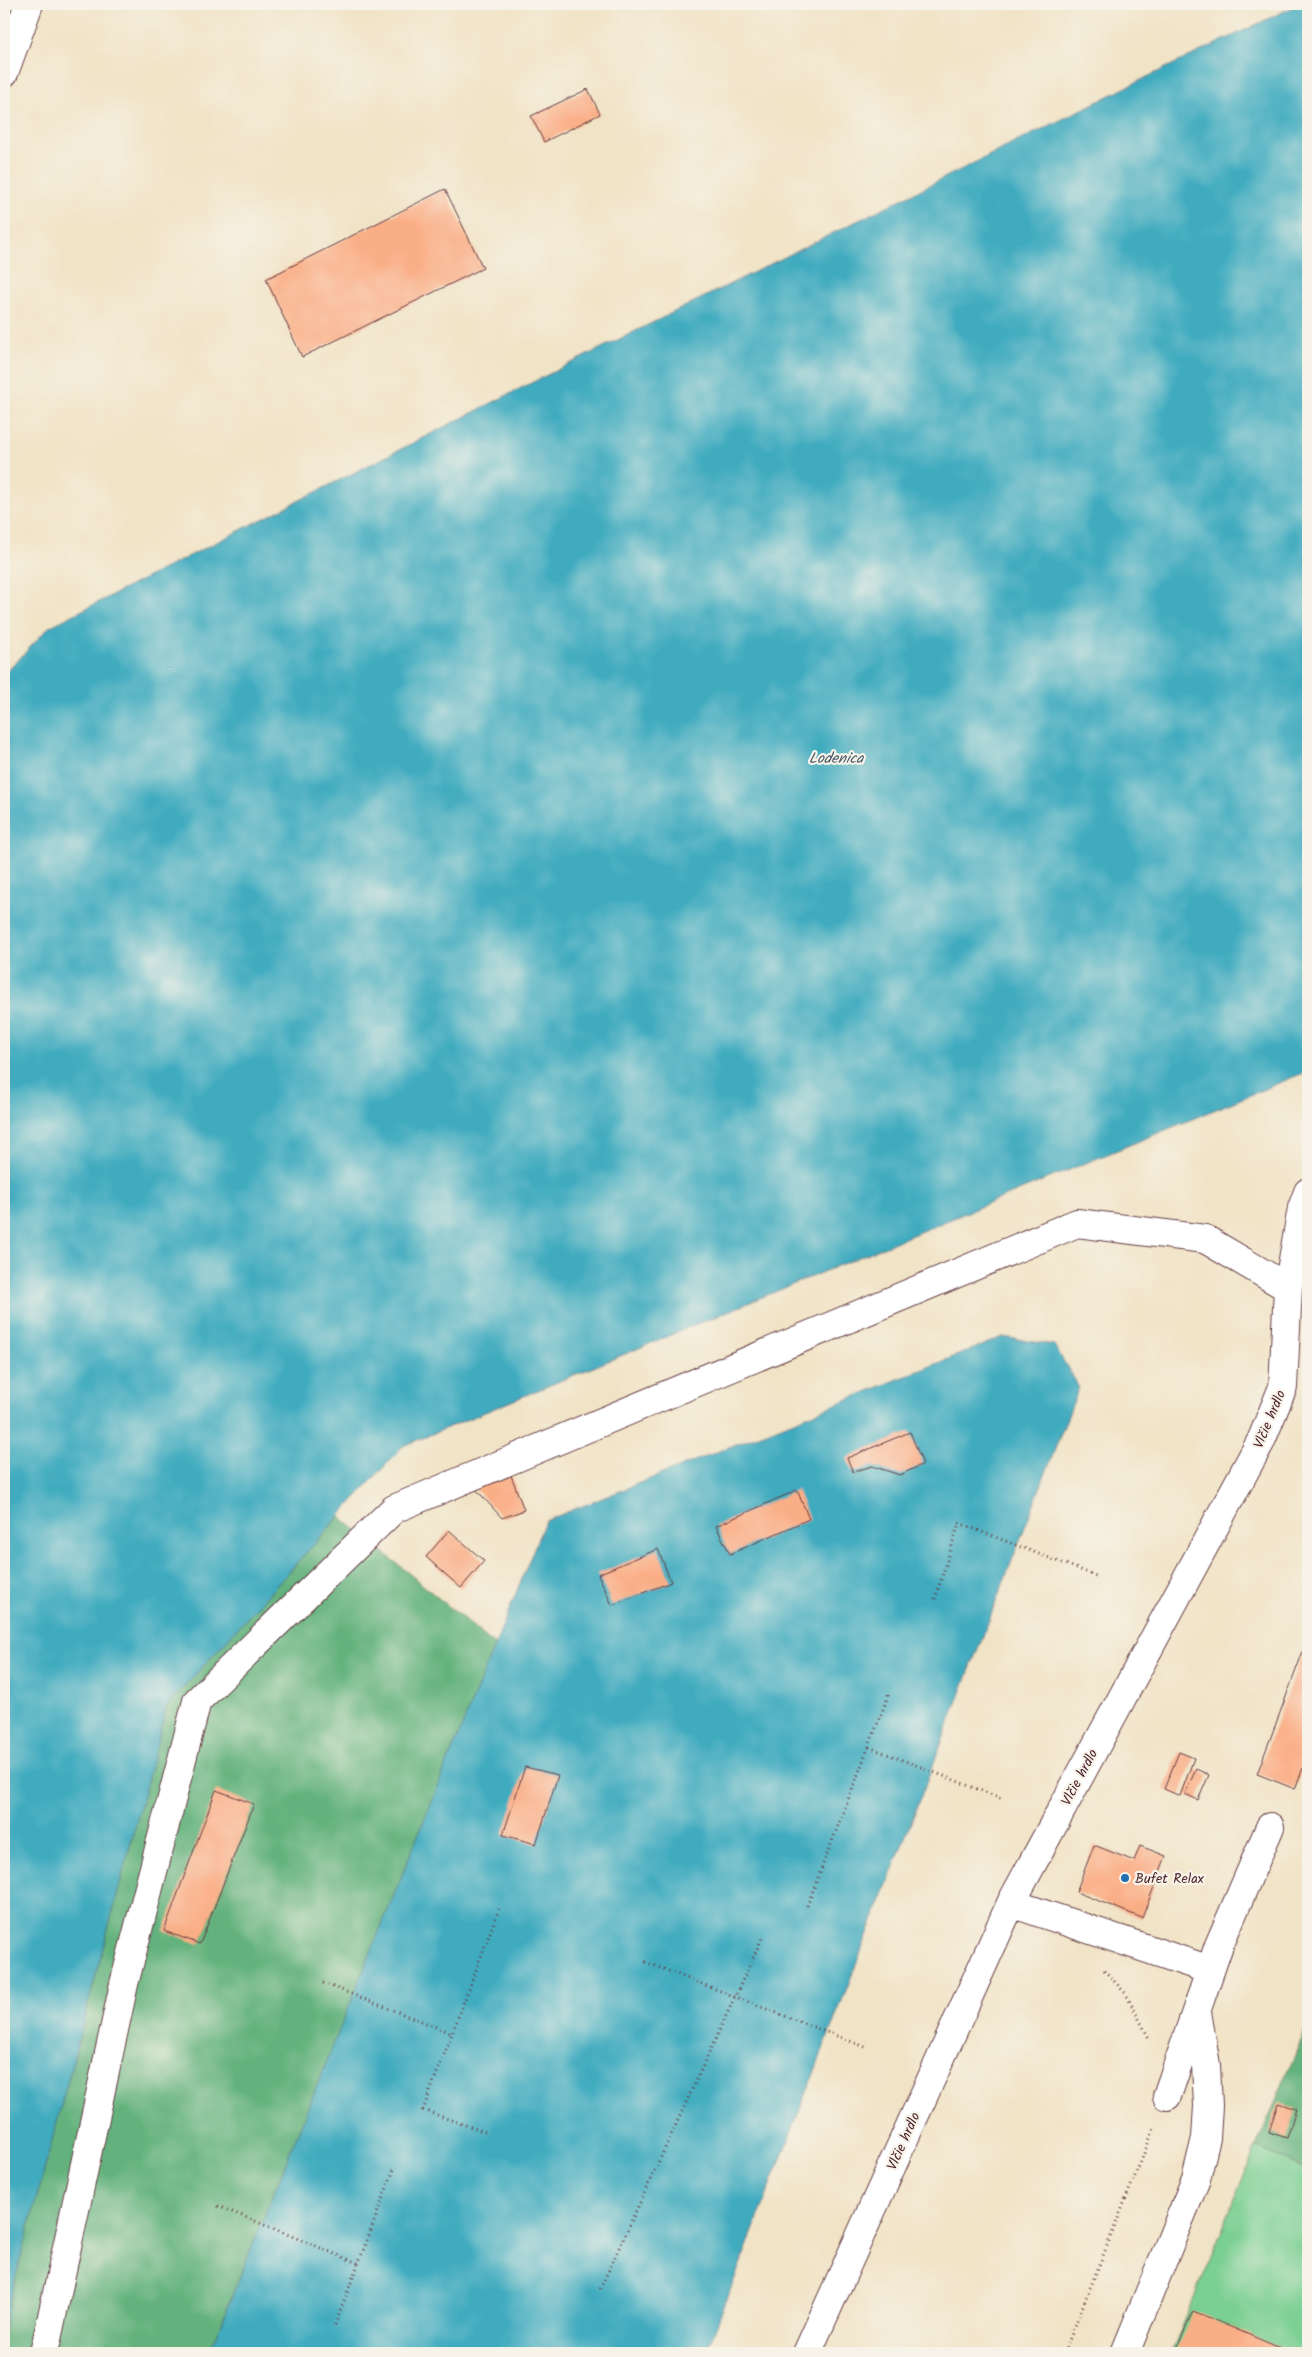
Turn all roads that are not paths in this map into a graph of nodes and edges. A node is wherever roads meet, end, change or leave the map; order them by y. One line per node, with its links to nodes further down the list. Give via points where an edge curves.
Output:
1 (29, 4): 2 (lane)
2 (4, 73)
3 (1308, 1192): 4 (lane, Vlčie hrdlo, via 1302,1208)
4 (1288, 1288): 6 (lane, Vlčie hrdlo, via 1283,1386 1261,1441); 10 (lane, via 1205,1239 1077,1223 394,1509 197,1701 124,1984)
5 (1270, 1827): 7 (lane)
6 (1011, 1903): 7 (lane); 11 (lane, Vlčie hrdlo)
7 (1210, 1970): 8 (lane)
8 (1197, 2012): 9 (lane); 12 (lane, via 1206,2065 1206,2138 1196,2179)
9 (1167, 2096)
10 (44, 2353)
11 (808, 2353)
12 (1125, 2353)

